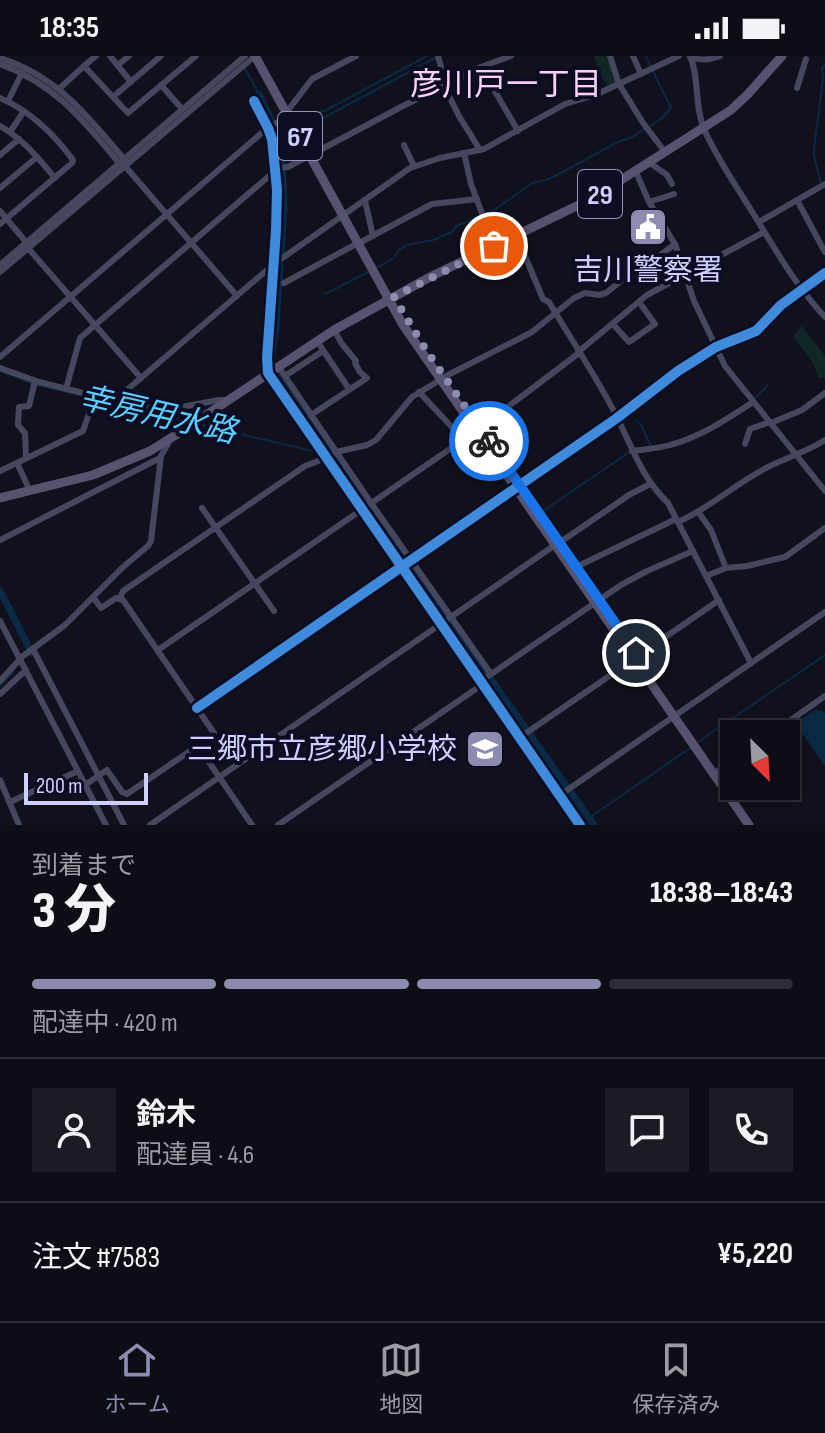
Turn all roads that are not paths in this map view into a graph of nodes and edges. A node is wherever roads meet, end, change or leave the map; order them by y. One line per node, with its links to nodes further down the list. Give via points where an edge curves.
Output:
1 (96, 56): 22 (street)
2 (110, 56): 21 (street)
3 (129, 56): 21 (street)
4 (161, 56): 26 (street)
5 (196, 56): 28 (street)
6 (245, 56): 36 (street)
7 (255, 56): 37 (main road, 67); 52 (street)
8 (262, 56): 37 (main road, 67)
9 (356, 56): 37 (street, via 312,79)
10 (438, 56): 29 (street)
11 (511, 56): 23 (street)
12 (610, 56): 27 (street)
13 (633, 56): 25 (street)
14 (679, 56): 25 (street)
15 (690, 56): 16 (street); 41 (street)
16 (720, 56)
17 (782, 56): 41 (main road, 29, via 740,102)
18 (0, 58): 31 (street)
19 (806, 59): 30 (street)
20 (0, 64): 24 (street)
21 (118, 65): 26 (street)
22 (84, 66): 31 (street); 32 (street)
23 (481, 67): 29 (street); 42 (street)
24 (22, 73): 34 (street); 52 (street, via 73,109)
25 (641, 74): 27 (street)
26 (131, 82): 32 (street)
27 (619, 84): 42 (street, via 565,104); 47 (street)
28 (161, 85): 32 (street, via 128,113); 36 (street)
29 (445, 86): 46 (street); 49 (street)
30 (797, 88)
31 (59, 89): 52 (street)
32 (114, 96)
33 (0, 98): 34 (street)
34 (8, 101): 38 (street)
35 (254, 101): 40 (street)
36 (182, 109): 52 (street)
37 (289, 110): 40 (street); 49 (main road, 67)
38 (24, 111): 43 (street); 57 (street, via 73,160)
39 (0, 126): 43 (street)
40 (270, 127): 55 (street); 67 (street)
41 (703, 128): 47 (main road, 29); 70 (street)
42 (518, 131): 46 (street)
43 (10, 132): 44 (street)
44 (19, 139): 50 (street); 51 (street)
45 (404, 145): 54 (street)
46 (480, 150): 48 (street)
47 (665, 152): 53 (main road, 29)
48 (464, 153): 54 (street); 62 (street)
49 (313, 154): 55 (street); 68 (main road, 67)
50 (0, 155)
51 (37, 157): 57 (street); 60 (street)
52 (123, 162): 67 (street); 77 (street)
53 (650, 163): 56 (main road, 29); 58 (street)
54 (414, 166): 64 (street)
55 (280, 169): 75 (street); 80 (street)
56 (636, 172): 65 (street); 73 (main road, 29)
57 (55, 178): 69 (street)
58 (672, 184)
59 (825, 184): 63 (street)
60 (0, 188)
61 (674, 194): 65 (street)
62 (477, 199): 72 (street, via 432,204); 78 (street)
63 (797, 200): 70 (street); 79 (street)
64 (365, 201): 68 (street); 72 (street)
65 (649, 202): 76 (street)
66 (0, 211): 69 (street)
67 (167, 214): 75 (street); 88 (street)
68 (346, 214): 74 (main road, 67); 80 (street)
69 (3, 222): 77 (street)
70 (759, 222): 71 (street)
71 (764, 232): 84 (street); 86 (street)
72 (373, 236): 74 (street)
73 (514, 237): 78 (main road, 29); 91 (street)
74 (361, 242): 85 (street); 89 (main road, 67)
75 (191, 243): 87 (street); 94 (street)
76 (675, 244): 84 (street); 91 (street, via 606,293 585,293)
77 (27, 245): 81 (street); 82 (street); 88 (street)
78 (494, 246): 89 (main road, 29)
79 (825, 252)
80 (274, 264): 87 (street); 106 (street)
81 (0, 265)
82 (0, 272)
83 (825, 273): 86 (street)
84 (686, 274): 90 (street); 98 (street)
85 (284, 283)
86 (802, 290): 92 (street); 98 (street, via 755,333)
87 (237, 296): 109 (street)
88 (70, 297): 94 (street); 101 (street)
89 (391, 299): 95 (main road, 29); 110 (main road, 67)
90 (639, 302): 93 (street); 93 (street, via 655,324 629,342)
91 (555, 313): 100 (street); 110 (street, via 532,332)
92 (825, 317)
93 (613, 324): 100 (street)
94 (94, 326): 109 (street); 112 (street, via 80,338)
95 (334, 330): 96 (main road, 29); 97 (street)
96 (317, 341): 99 (street); 104 (main road, 29)
97 (345, 347): 102 (street); 103 (street)
98 (716, 347): 119 (street); 121 (street)
99 (323, 351): 102 (street); 108 (street)
100 (578, 352): 121 (street); 123 (street)
101 (0, 357)
102 (328, 358): 107 (street)
103 (355, 363): 107 (street); 113 (street, via 367,378)
104 (278, 366): 106 (main road, 29); 108 (street)
105 (0, 368): 111 (street)
106 (268, 373): 117 (main road, 29); 129 (street)
107 (338, 374): 113 (street)
108 (285, 376): 120 (street)
109 (141, 378): 118 (street)
110 (442, 378): 114 (street); 123 (main road, 67)
111 (35, 383): 112 (street); 132 (street, via 29,406 19,407)
112 (66, 389): 116 (street)
113 (349, 389): 120 (street)
114 (419, 392): 125 (street); 129 (street, via 376,440)
115 (825, 393): 122 (street)
116 (94, 399): 118 (street); 132 (street, via 83,431)
117 (228, 400): 118 (street, via 176,408); 124 (main road, 29)
118 (114, 401)
119 (753, 402): 122 (street); 128 (street, via 681,441)
120 (311, 415): 129 (street)
121 (617, 418): 128 (street); 136 (street)
122 (770, 423): 127 (street, via 750,429); 130 (street)
123 (478, 430): 125 (street); 136 (main road, 67)
124 (171, 438): 131 (street); 137 (main road, 29, via 93,475)
125 (463, 439): 140 (street)
126 (825, 440): 130 (street)
127 (745, 444)
128 (632, 451): 135 (street)
129 (331, 455): 140 (street); 140 (street); 144 (street, via 305,466)
130 (797, 455): 138 (street); 142 (street, via 768,467)
131 (161, 456): 146 (street); 154 (street, via 151,541)
132 (26, 458): 133 (street)
133 (17, 463): 134 (street); 137 (street)
134 (0, 471)
135 (650, 484): 143 (street); 147 (street)
136 (518, 487): 147 (main road, 67); 149 (street)
137 (30, 491): 139 (main road, 29)
138 (825, 491)
139 (0, 498)
140 (367, 506): 149 (street); 149 (street); 153 (street)
141 (202, 508): 144 (street)
142 (699, 513): 143 (street); 151 (street)
143 (677, 521): 148 (street); 150 (street)
144 (216, 527): 153 (street); 155 (street)
145 (825, 528): 151 (street, via 785,557)
146 (0, 540)
147 (557, 544): 150 (main road, 67); 157 (main road, 67); 160 (street)
148 (693, 551): 152 (street); 157 (street)
149 (408, 563): 160 (street); 160 (street); 172 (street)
150 (576, 567): 157 (main road, 67)
151 (726, 568): 152 (street)
152 (706, 576): 156 (street)
153 (255, 584): 158 (street); 163 (street)
154 (93, 597): 155 (street, via 101,608); 162 (street)
155 (120, 598): 163 (street)
156 (719, 600): 165 (street); 166 (street)
157 (597, 601): 165 (main road, 67); 168 (street)
158 (274, 611)
159 (825, 612): 166 (street)
160 (447, 620): 168 (street); 168 (street); 182 (street)
161 (0, 621): 164 (street)
162 (33, 649): 164 (street); 173 (street)
163 (158, 650): 172 (street)
164 (22, 657): 167 (street); 169 (street)
165 (636, 658): 174 (main road, 67); 177 (street)
166 (751, 663): 174 (street)
167 (26, 670): 170 (street); 175 (street)
168 (486, 678): 177 (street); 192 (street)
169 (0, 681)
170 (0, 694)
171 (825, 696): 176 (street)
172 (197, 708): 178 (street, via 214,733)
173 (66, 713): 175 (street); 181 (street)
174 (676, 715): 180 (main road, 67); 185 (street); 194 (main road, 67)
175 (55, 720): 179 (street)
176 (791, 720)
177 (525, 734): 185 (street)
178 (198, 746): 181 (street, via 127,794 107,770); 182 (street)
179 (78, 771): 184 (street); 186 (street)
180 (718, 771): 195 (main road, 67)
181 (98, 776): 184 (street); 189 (street)
182 (219, 778): 190 (street); 191 (street)
183 (0, 780): 186 (street)
184 (88, 784): 188 (street)
185 (565, 792): 193 (street)
186 (10, 802): 187 (street)
187 (19, 825)
188 (106, 825)
189 (124, 825)
190 (150, 825)
191 (252, 825)
192 (278, 825)
193 (580, 825)
194 (749, 825)
195 (756, 825)

